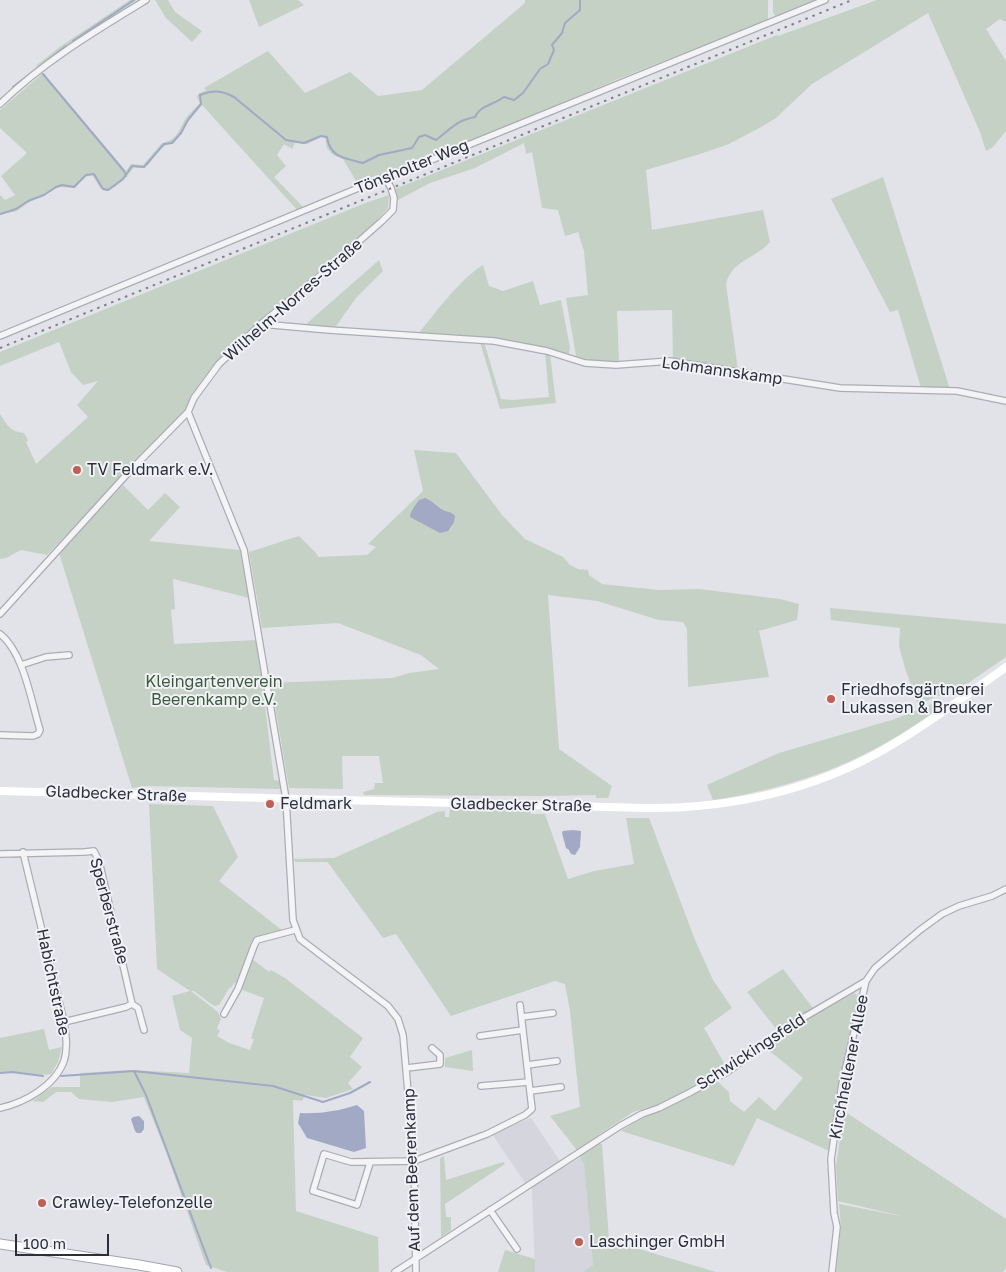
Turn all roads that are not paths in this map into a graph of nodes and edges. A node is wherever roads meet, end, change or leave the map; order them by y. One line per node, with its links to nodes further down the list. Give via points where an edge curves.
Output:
1 (146, 0): 3 (street, via 53,60)
2 (824, 0): 4 (street, Tönsholter Weg)
3 (0, 104)
4 (385, 177): 5 (street, Wilhelm-Norres-Straße, via 394,198 393,210); 6 (street, Tönsholter Weg)
5 (261, 324): 7 (street, Lohmannskamp, via 494,341 547,351 585,363 616,365 670,361 840,388 957,392); 8 (street, Wilhelm-Norres-Straße, via 219,364 194,398)
6 (0, 336)
7 (1006, 401)
8 (188, 412): 9 (street, Wilhelm-Norres-Straße); 16 (street, via 244,550)
9 (0, 614)
10 (0, 634): 12 (street, via 14,649)
11 (69, 655): 12 (street)
12 (21, 664): 14 (street, via 40,730 33,736)
13 (1006, 667): 16 (main road, Gladbecker Straße, via 888,748 845,769 762,797 712,806 669,808)
14 (0, 735)
15 (0, 791): 16 (main road, Gladbecker Straße)
16 (286, 799): 20 (street)
17 (23, 852): 18 (street, Sperberstraße); 22 (street, Sperberstraße, via 94,851); 27 (street, Habichtstraße)
18 (0, 854)
19 (1006, 889): 21 (street, Schwickingsfeld, via 942,914 875,968)
20 (295, 930): 25 (street, via 258,940); 34 (street, Auf dem Beerenkamp, via 300,939 388,1006 398,1019 403,1035)
21 (866, 981): 42 (street, Schwickingsfeld, via 791,1025 727,1072 690,1093 629,1120); 49 (street, Kirchhellener Allee, via 842,1084 831,1159 837,1228)
22 (132, 1004): 27 (street); 28 (street, Sperberstraße, via 138,1008)
23 (520, 1005): 26 (street)
24 (553, 1013): 26 (street)
25 (224, 1014)
26 (522, 1017): 29 (street)
27 (64, 1022): 39 (street, Habichtstraße, via 67,1040 64,1062 50,1082 27,1099)
28 (144, 1030)
29 (523, 1030): 30 (street); 33 (street)
30 (480, 1036)
31 (432, 1048): 34 (street, Auf dem Beerenkamp, via 440,1055 440,1064)
32 (557, 1061): 33 (street)
33 (527, 1065): 35 (street)
34 (407, 1068): 40 (street, Auf dem Beerenkamp)
35 (529, 1082): 36 (street); 38 (street)
36 (482, 1086)
37 (560, 1087): 38 (street)
38 (530, 1091): 40 (street, via 532,1109 525,1115 471,1141)
39 (0, 1108)
40 (414, 1160): 41 (street); 45 (street, Auf dem Beerenkamp)
41 (370, 1163): 41 (street, via 351,1162 324,1154 313,1191 357,1205)
42 (490, 1210): 44 (street); 45 (street, Schwickingsfeld)
43 (0, 1244): 46 (main road)
44 (517, 1249)
45 (415, 1259): 47 (street, Schwickingsfeld); 48 (street, Auf dem Beerenkamp)
46 (177, 1272)
47 (395, 1272)
48 (416, 1272)
49 (832, 1272)

